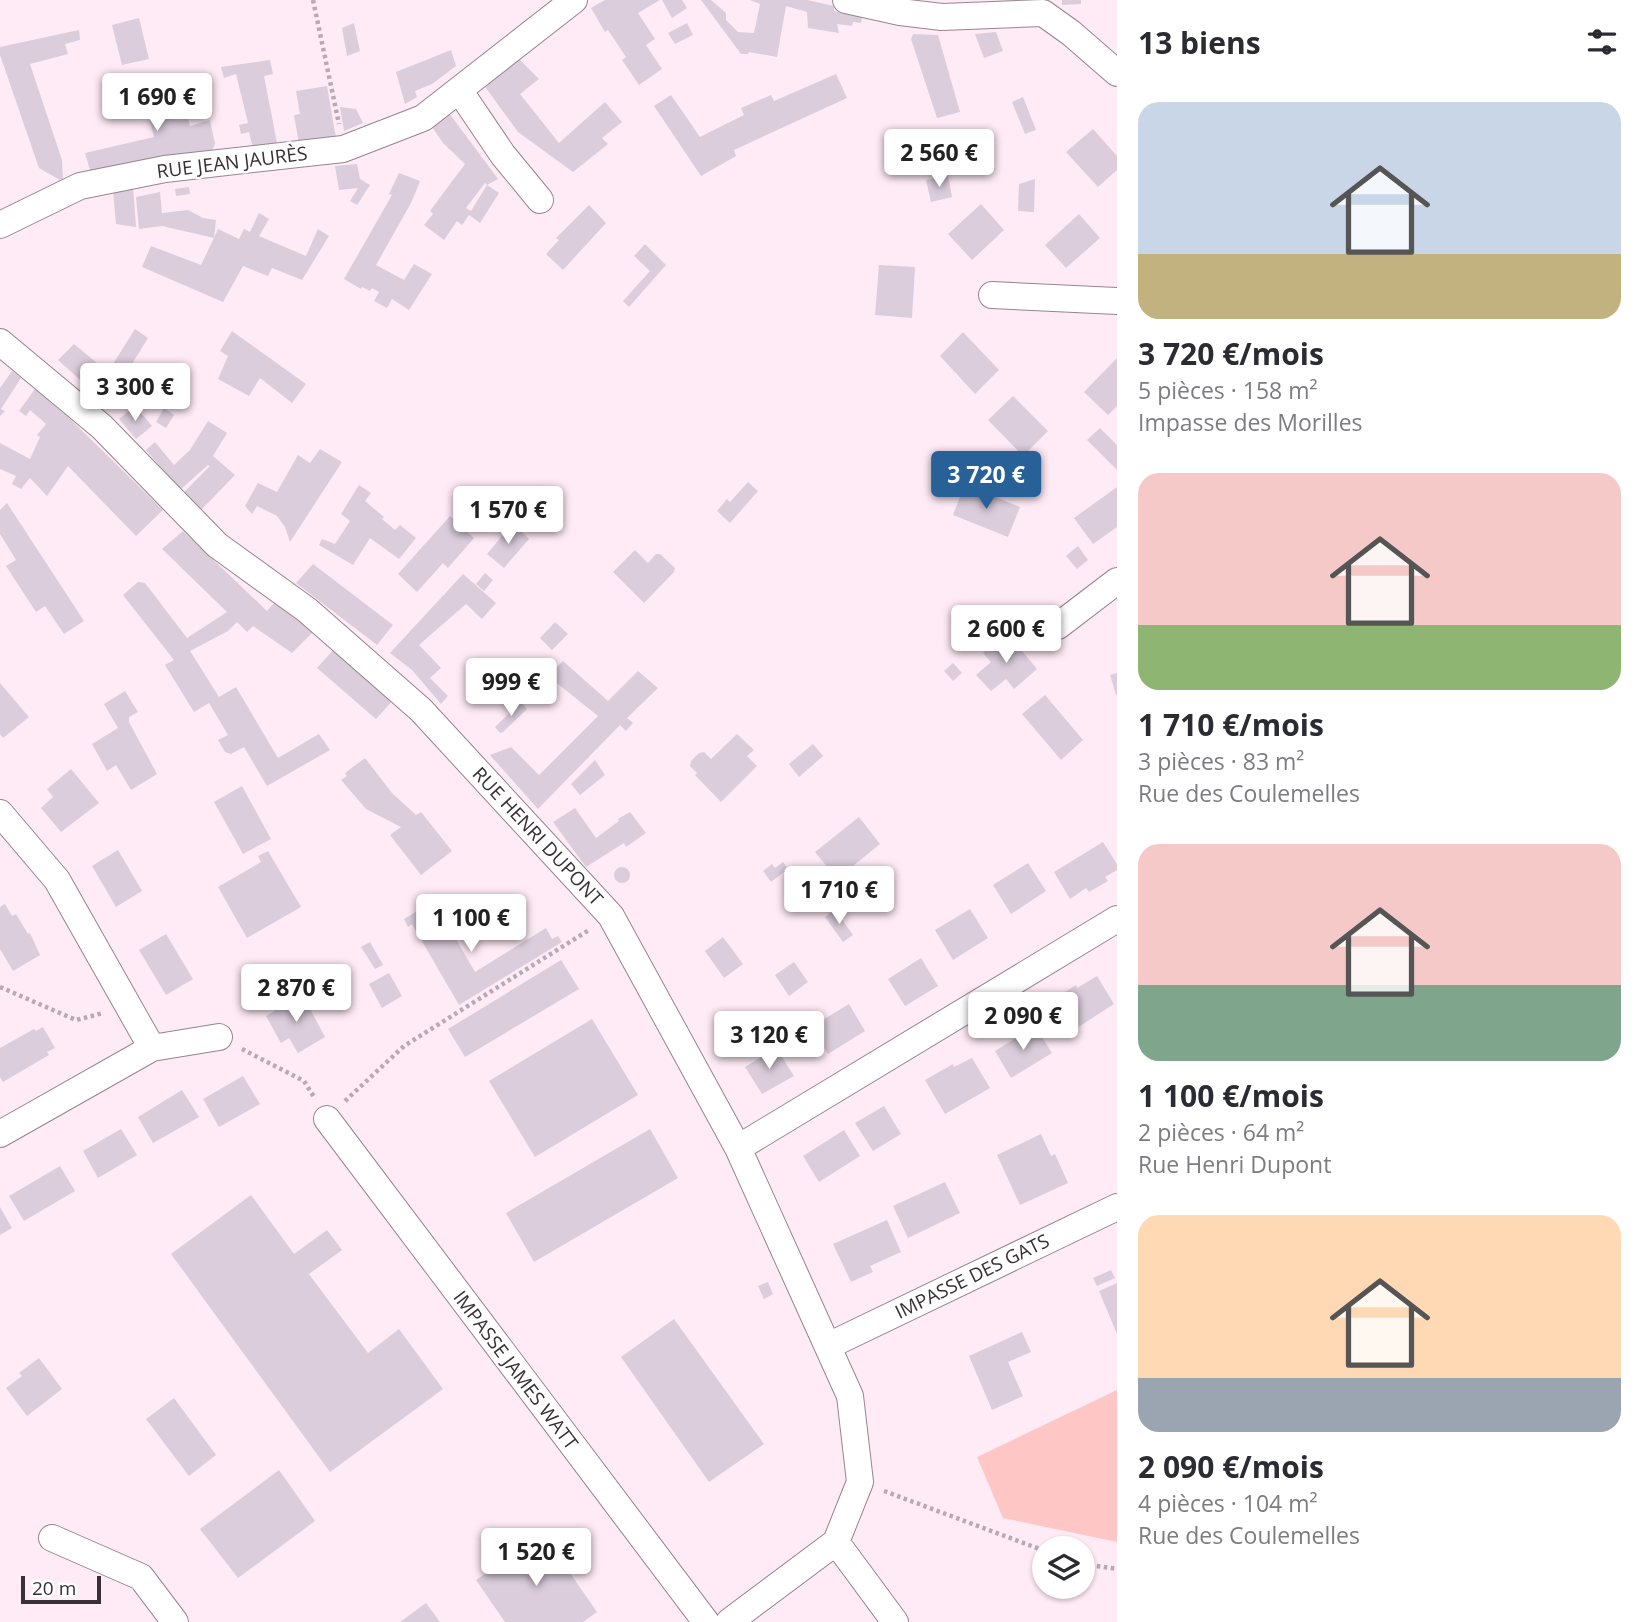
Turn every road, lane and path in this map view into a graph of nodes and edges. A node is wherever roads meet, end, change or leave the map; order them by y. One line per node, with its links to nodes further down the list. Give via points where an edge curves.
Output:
1 (313, 0): 6 (path)
2 (574, 0): 5 (street, RUE JEAN JAURÈS)
3 (846, 0): 4 (street, via 942,17 1043,13)
4 (1117, 73)
5 (459, 90): 6 (street, RUE JEAN JAURÈS, via 423,118); 7 (street)
6 (344, 149): 8 (street, RUE JEAN JAURÈS, via 165,170 80,186)
7 (540, 200)
8 (0, 225)
9 (992, 295): 10 (street)
10 (1117, 301)
11 (0, 342): 15 (street, RUE HENRI DUPONT, via 102,427 217,545 307,610 421,710)
12 (1117, 580): 13 (street)
13 (1058, 626)
14 (0, 813): 18 (street, via 57,880)
15 (611, 916): 21 (path, via 404,1046); 23 (street, RUE HENRI DUPONT)
16 (1117, 919): 23 (street)
17 (0, 987): 18 (path, via 76,1020)
18 (128, 1006): 20 (street)
19 (219, 1037): 20 (street); 21 (path, via 303,1080)
20 (152, 1048): 22 (street)
21 (327, 1119): 33 (street, IMPASSE JAMES WATT)
22 (0, 1134)
23 (738, 1148): 25 (street, RUE HENRI DUPONT)
24 (1117, 1207): 25 (street, IMPASSE DES GATS)
25 (828, 1346): 26 (street, RUE HENRI DUPONT, via 850,1396)
26 (860, 1482): 28 (street); 29 (path)
27 (52, 1538): 32 (street, via 141,1577)
28 (836, 1542): 34 (street); 35 (street)
29 (1032, 1546)
30 (1095, 1566): 31 (path)
31 (1117, 1569)
32 (175, 1622)
33 (706, 1622)
34 (729, 1622)
35 (895, 1622)

